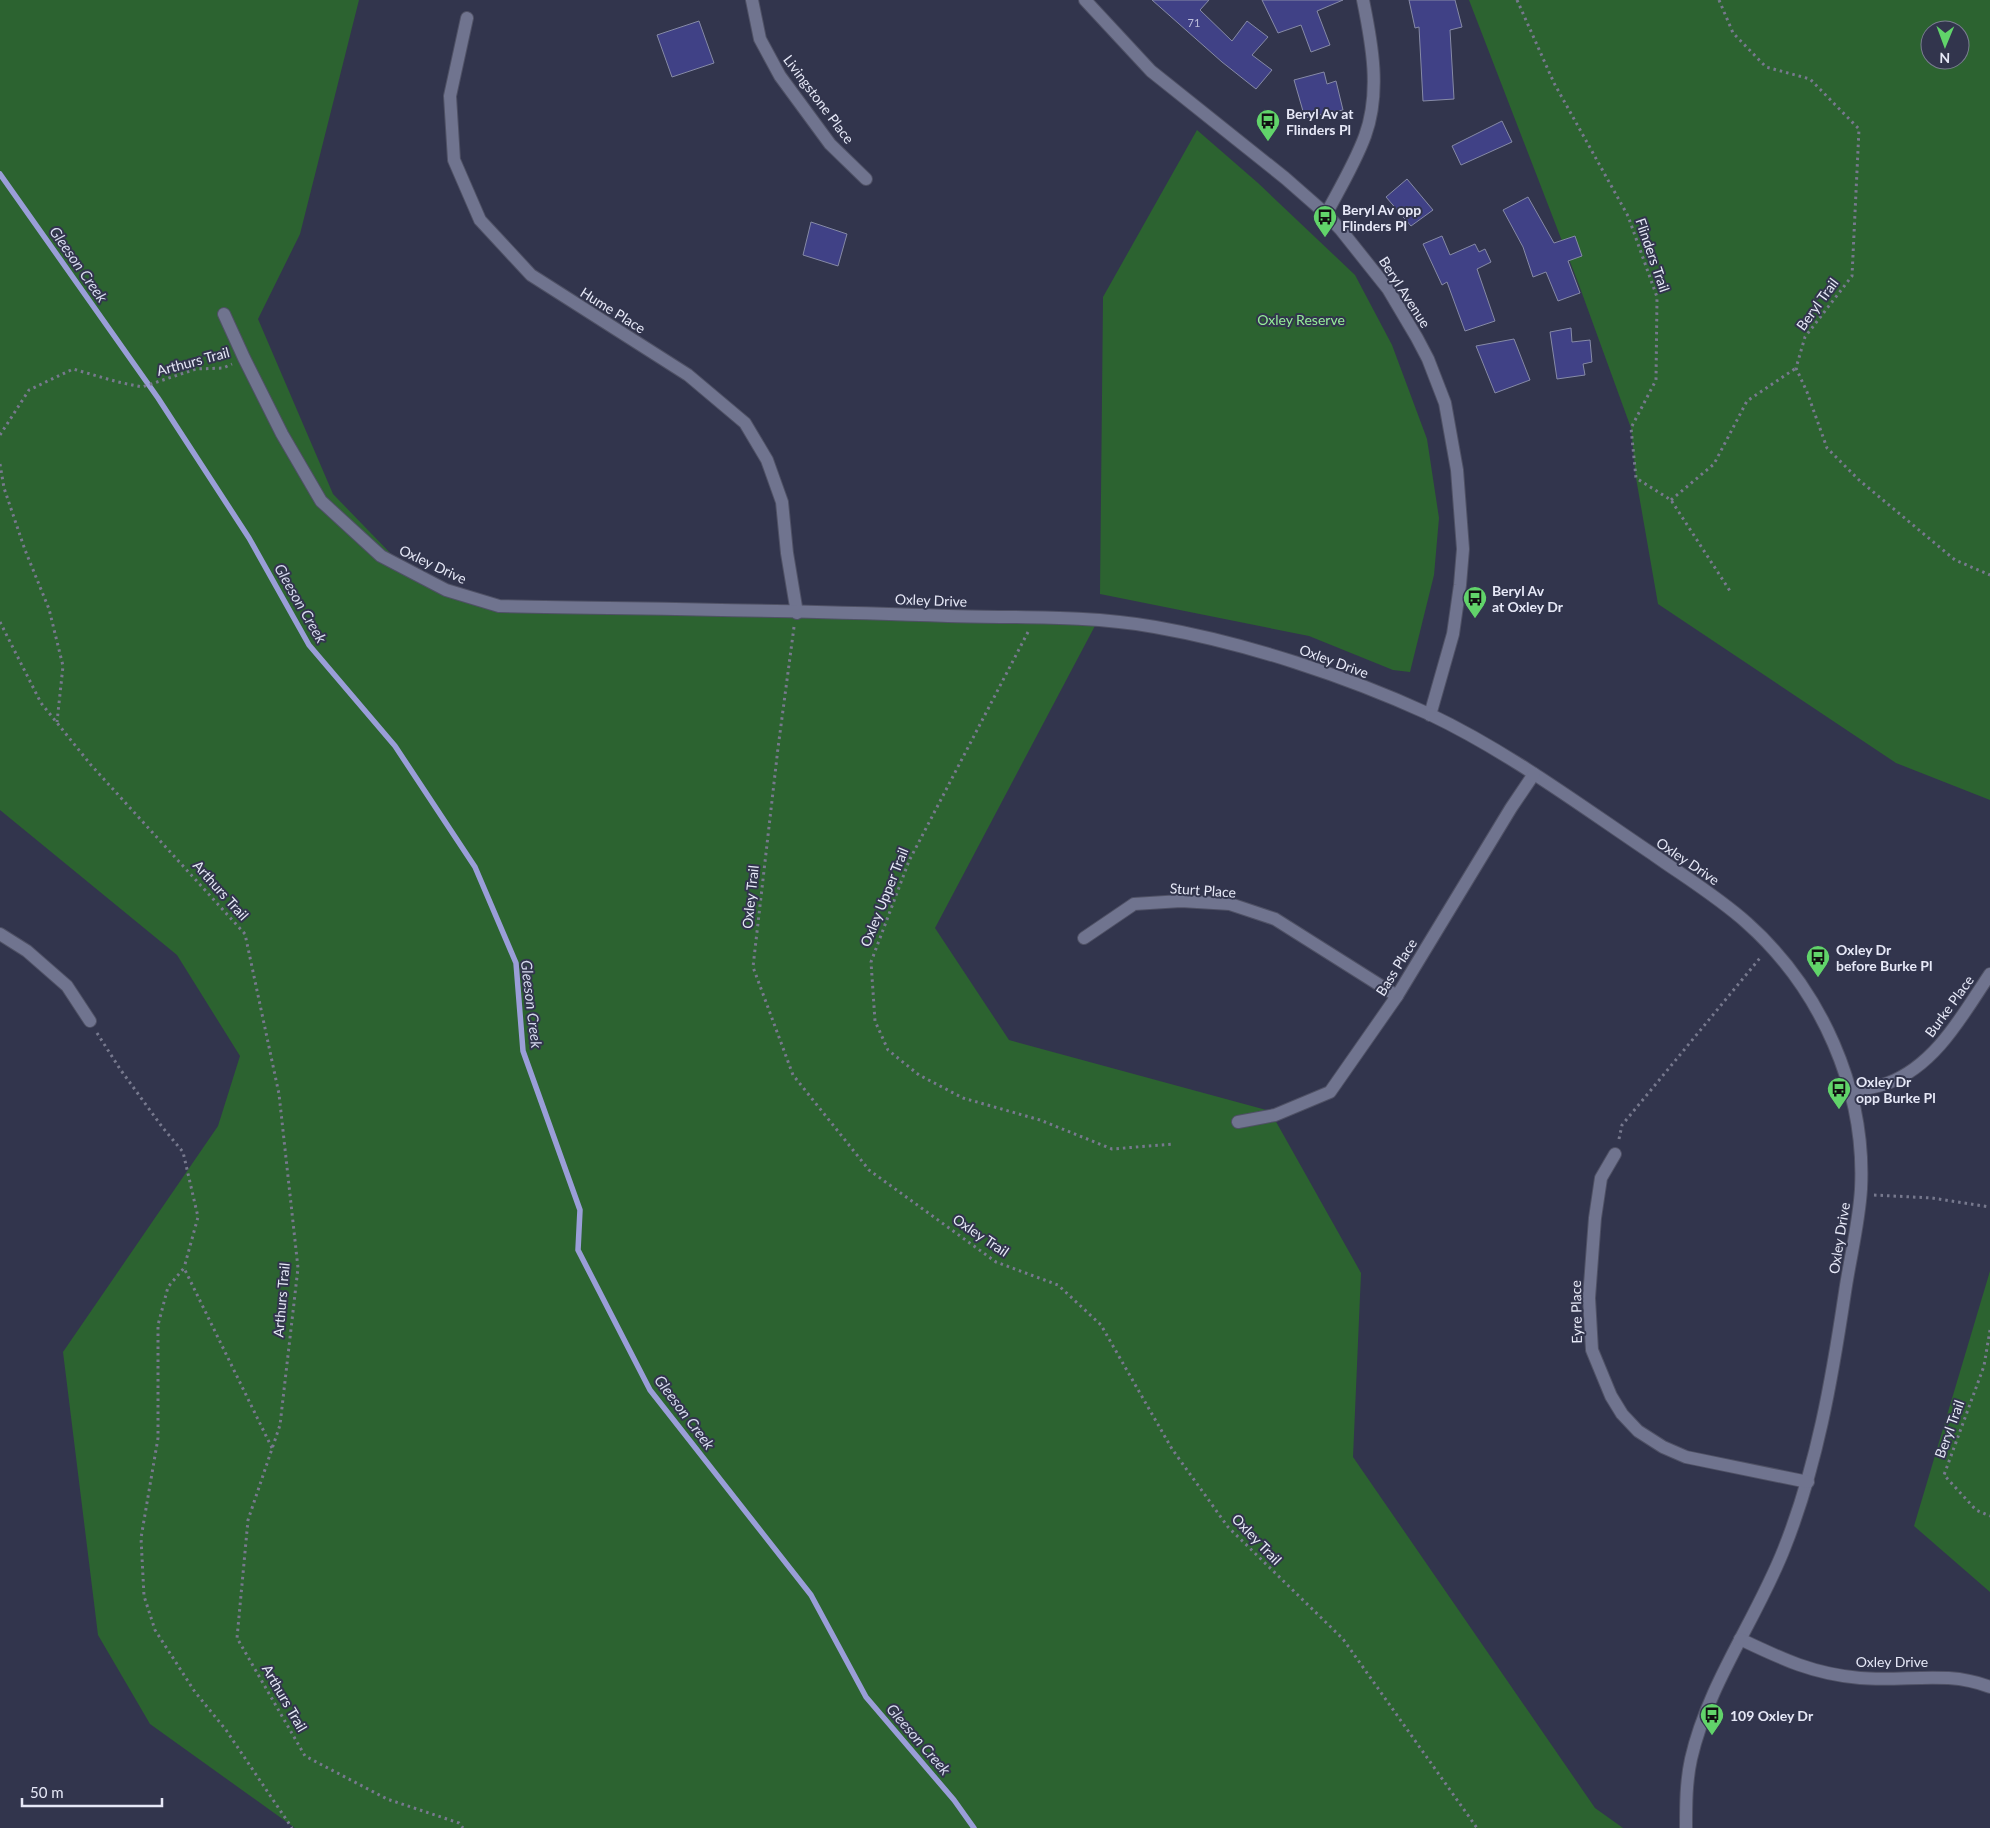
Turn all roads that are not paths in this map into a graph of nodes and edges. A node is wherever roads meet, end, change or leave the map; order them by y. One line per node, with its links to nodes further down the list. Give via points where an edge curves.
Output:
1 (752, 0): 5 (street, Livingstone Place, via 760,39 780,76 830,144)
2 (1085, 0): 6 (street, Beryl Avenue, via 1151,71)
3 (1363, 0): 6 (street, via 1375,80 1372,105 1366,134 1354,164)
4 (467, 18): 8 (street, Hume Place, via 450,96 454,160 480,220 531,275 688,375 745,423 767,460 782,502)
5 (866, 179)
6 (1326, 214): 9 (street, Beryl Avenue, via 1392,295 1418,338 1445,403 1457,470 1462,549 1454,626)
7 (224, 314): 8 (street, Oxley Drive, via 282,434 321,501 381,556 446,590 499,606)
8 (796, 613): 9 (street, Oxley Drive, via 1086,620 1150,626 1292,661)
9 (1430, 715): 10 (street, Oxley Drive)
10 (1534, 774): 14 (street, Bass Place); 16 (street, Oxley Drive, via 1716,898 1770,946 1814,1003 1844,1067)
11 (0, 934): 15 (street, via 27,951 67,986)
12 (1084, 938): 14 (street, Sturt Place, via 1134,904 1181,901 1230,904 1275,919)
13 (1990, 974): 16 (street, Burke Place, via 1950,1033 1924,1060 1888,1083)
14 (1397, 996): 17 (street, Bass Place, via 1330,1092 1275,1115)
15 (90, 1021)
16 (1851, 1092): 19 (street, Oxley Drive, via 1860,1140 1861,1194 1837,1346)
17 (1238, 1122)
18 (1615, 1154): 19 (street, Eyre Place, via 1601,1178 1589,1298 1592,1350 1611,1396 1638,1431 1663,1447 1686,1457)
19 (1808, 1482): 20 (street, Oxley Drive, via 1781,1558)
20 (1740, 1639): 21 (street, Oxley Drive, via 1811,1670 1861,1678 1944,1676); 22 (street, Oxley Drive, via 1698,1735 1690,1766)
21 (1990, 1687)
22 (1686, 1828)

